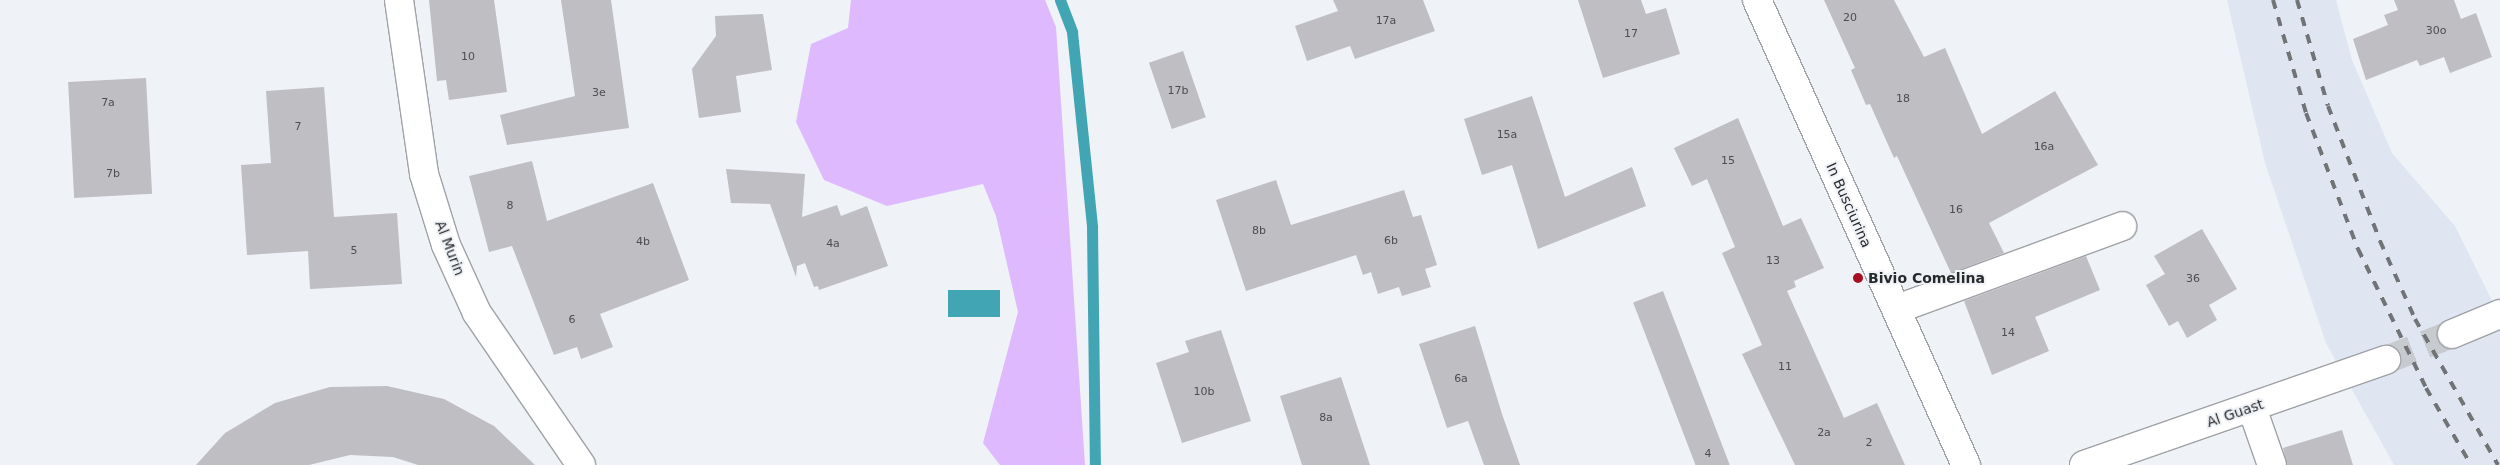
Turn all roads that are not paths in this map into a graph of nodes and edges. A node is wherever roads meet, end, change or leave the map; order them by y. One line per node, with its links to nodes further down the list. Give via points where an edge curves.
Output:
1 (400, 0): 9 (street, Al Murin, via 424,174 446,245 477,313)
2 (1756, 0): 4 (street, In Busciurina)
3 (2122, 226): 4 (street)
4 (1896, 309): 10 (street, In Busciurina)
5 (2500, 314): 6 (street)
6 (2452, 334)
7 (2386, 360): 8 (street, Al Guast)
8 (2252, 408): 11 (street, Al Guast); 12 (street)
9 (581, 465)
10 (1966, 465)
11 (2084, 465)
12 (2272, 465)

